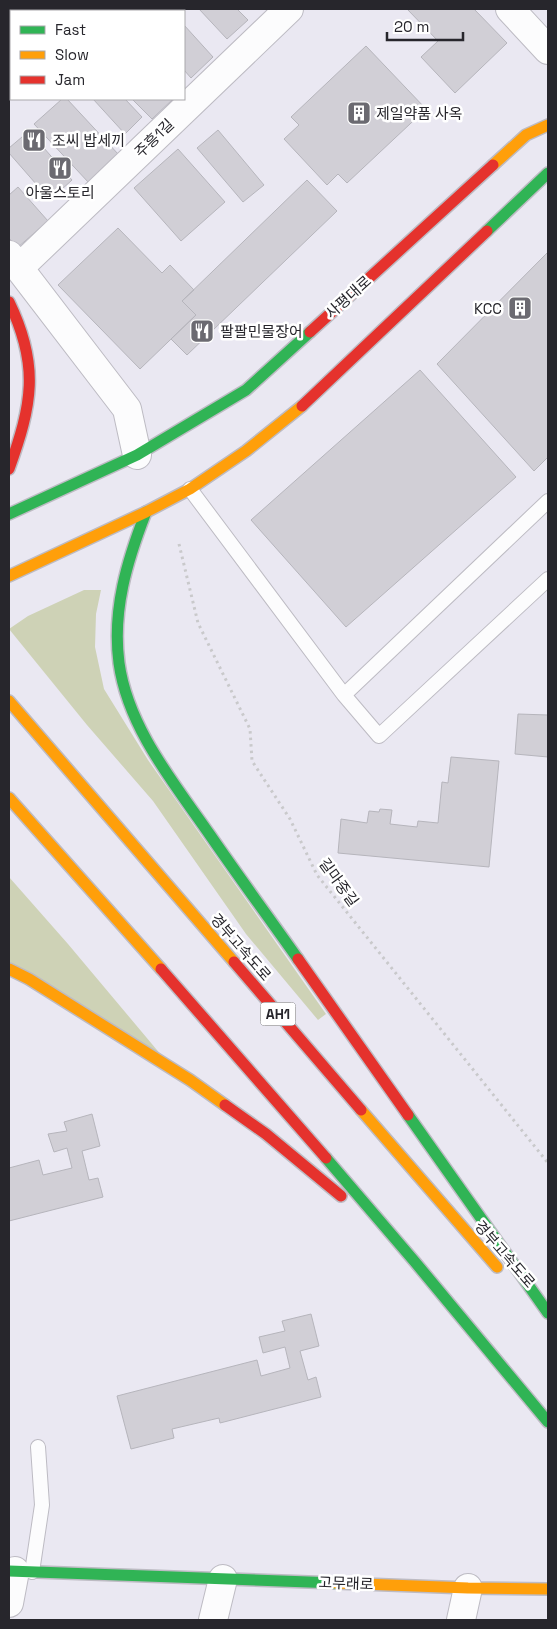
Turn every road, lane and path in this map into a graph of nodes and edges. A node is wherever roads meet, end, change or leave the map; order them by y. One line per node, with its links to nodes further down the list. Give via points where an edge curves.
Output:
1 (289, 9): 6 (street, 주흥1길)
2 (510, 9): 3 (street)
3 (548, 50)
4 (548, 124): 8 (main road, 사평대로, via 526,135 246,390)
5 (548, 173): 10 (main road, via 303,405 246,451)
6 (14, 261): 8 (street, via 127,408)
7 (9, 302): 9 (main road, via 23,332 30,362 25,420)
8 (137, 455): 13 (main road, 사평대로)
9 (9, 469)
10 (190, 489): 12 (main road); 17 (lane)
11 (548, 501): 17 (lane)
12 (146, 512): 15 (main road); 25 (main road, via 126,566 118,624 120,673 136,720 184,798)
13 (9, 514)
14 (179, 544): 21 (path, 길마중길, via 198,623 250,729 252,761 290,819 317,875)
15 (9, 576)
16 (548, 579): 17 (lane, via 379,736)
17 (344, 695)
18 (9, 701): 23 (main road, 경부고속도로 / AH1)
19 (9, 798): 22 (main road)
20 (9, 969): 22 (main road, via 190,1080 258,1129 332,1188)
21 (548, 1163)
22 (415, 1262): 27 (main road)
23 (503, 1274)
24 (522, 1296): 26 (main road, 경부고속도로)
25 (548, 1312)
26 (548, 1327)
27 (548, 1422)
28 (38, 1447): 29 (lane, via 42,1504)
29 (19, 1571): 30 (main road, 고무래로); 33 (street)
30 (223, 1579): 31 (main road, 고무래로); 34 (street)
31 (468, 1588): 32 (main road, 고무래로); 35 (street)
32 (548, 1590)
33 (9, 1603)
34 (214, 1620)
35 (461, 1620)

